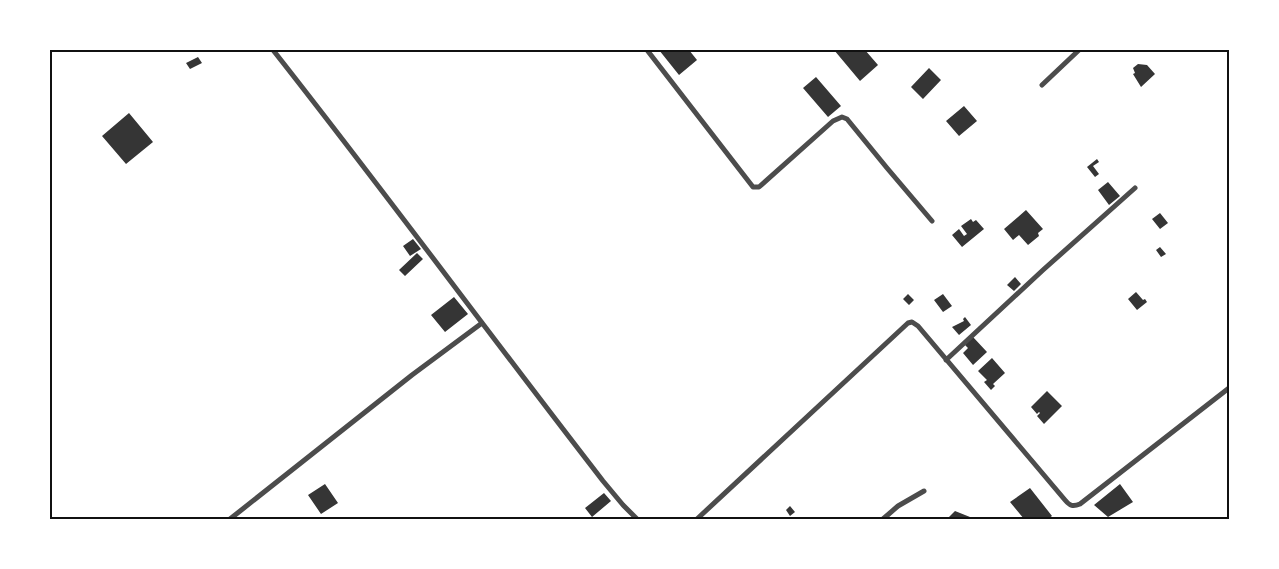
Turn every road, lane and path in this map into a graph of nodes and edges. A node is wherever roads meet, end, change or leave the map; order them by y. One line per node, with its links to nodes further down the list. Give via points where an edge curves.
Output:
1 (273, 50): 7 (street)
2 (647, 50): 6 (street, via 753,187 759,187 834,121 842,118 847,119)
3 (1079, 50): 4 (street)
4 (1042, 85)
5 (1135, 188): 8 (street)
6 (932, 221)
7 (482, 323): 11 (street); 12 (street, via 603,481)
8 (946, 360): 9 (street, via 1070,506 1080,504); 13 (street, via 918,326 912,322 904,325)
9 (1229, 388)
10 (924, 490): 14 (street)
11 (230, 519)
12 (637, 519)
13 (697, 519)
14 (883, 519)

